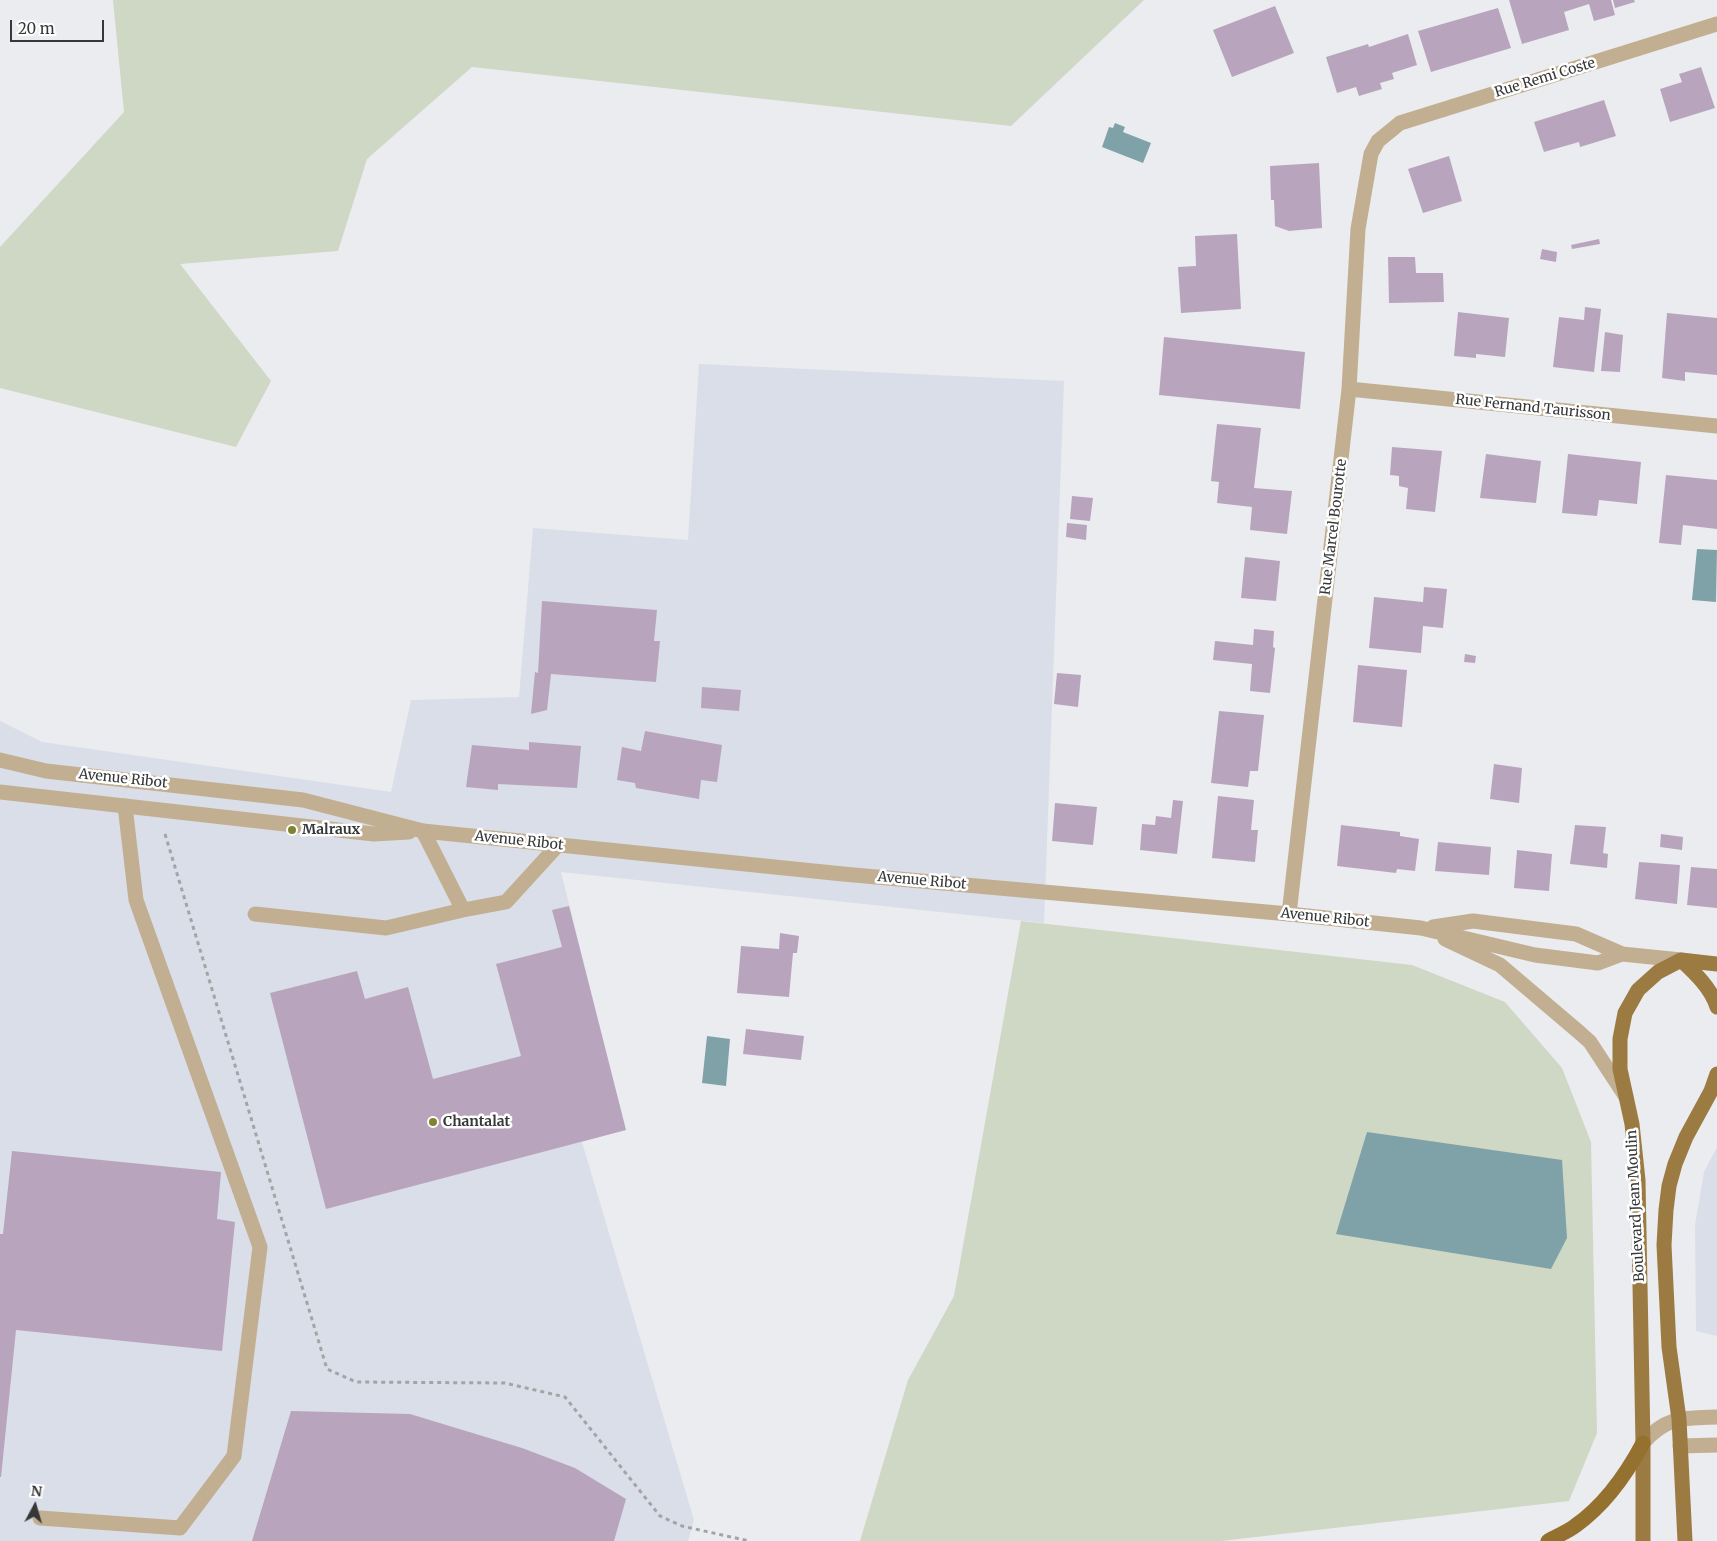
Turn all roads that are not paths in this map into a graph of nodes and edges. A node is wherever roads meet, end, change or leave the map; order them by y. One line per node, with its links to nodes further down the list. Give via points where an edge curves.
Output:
1 (1717, 24): 2 (street, Rue Remi Coste, via 1400,123)
2 (1378, 141): 3 (street, Rue Marcel Bourotte, via 1371,154 1358,229)
3 (1349, 389): 4 (street, Rue Fernand Taurisson); 12 (street, Rue Marcel Bourotte)
4 (1717, 426)
5 (0, 760): 8 (street, Avenue Ribot, via 46,771 303,800)
6 (0, 792): 7 (street, Avenue Ribot)
7 (125, 806): 8 (street, Avenue Ribot, via 374,834); 27 (street, via 136,900 260,1248 234,1456 180,1528)
8 (423, 831): 9 (street, Avenue Ribot); 10 (street)
9 (558, 845): 10 (street, via 506,902); 12 (street, Avenue Ribot)
10 (464, 910): 11 (street, via 386,928)
11 (255, 914)
12 (1289, 914): 13 (street, Avenue Ribot)
13 (1422, 928): 14 (street, Avenue Ribot, via 1536,955 1598,963); 14 (street, Avenue Ribot, via 1473,921 1576,934); 20 (street, Avenue Ribot, via 1500,965 1590,1042)
14 (1622, 954): 15 (street, Avenue Ribot)
15 (1681, 960): 16 (main road, Avenue Ribot); 17 (main road, via 1701,980); 20 (main road, Boulevard Jean Moulin, via 1658,972 1638,990 1625,1013 1620,1039 1620,1069)
16 (1717, 964)
17 (1717, 1007)
18 (1717, 1074): 21 (main road, Boulevard Jean Moulin)
19 (1717, 1086): 21 (main road)
20 (1626, 1098): 24 (main road, Boulevard Jean Moulin, via 1638,1180)
21 (1700, 1110): 23 (main road, Boulevard Jean Moulin, via 1676,1164 1666,1210 1664,1245 1669,1347)
22 (1717, 1417): 23 (street)
23 (1679, 1419): 24 (street, via 1654,1431); 26 (main road, Boulevard Jean Moulin)
24 (1644, 1443): 28 (highway, via 1628,1471 1592,1513); 29 (main road, Boulevard Jean Moulin)
25 (1717, 1445): 26 (street)
26 (1680, 1446): 30 (main road, Boulevard Jean Moulin)
27 (40, 1518)
28 (1548, 1541)
29 (1643, 1541)
30 (1684, 1541)

